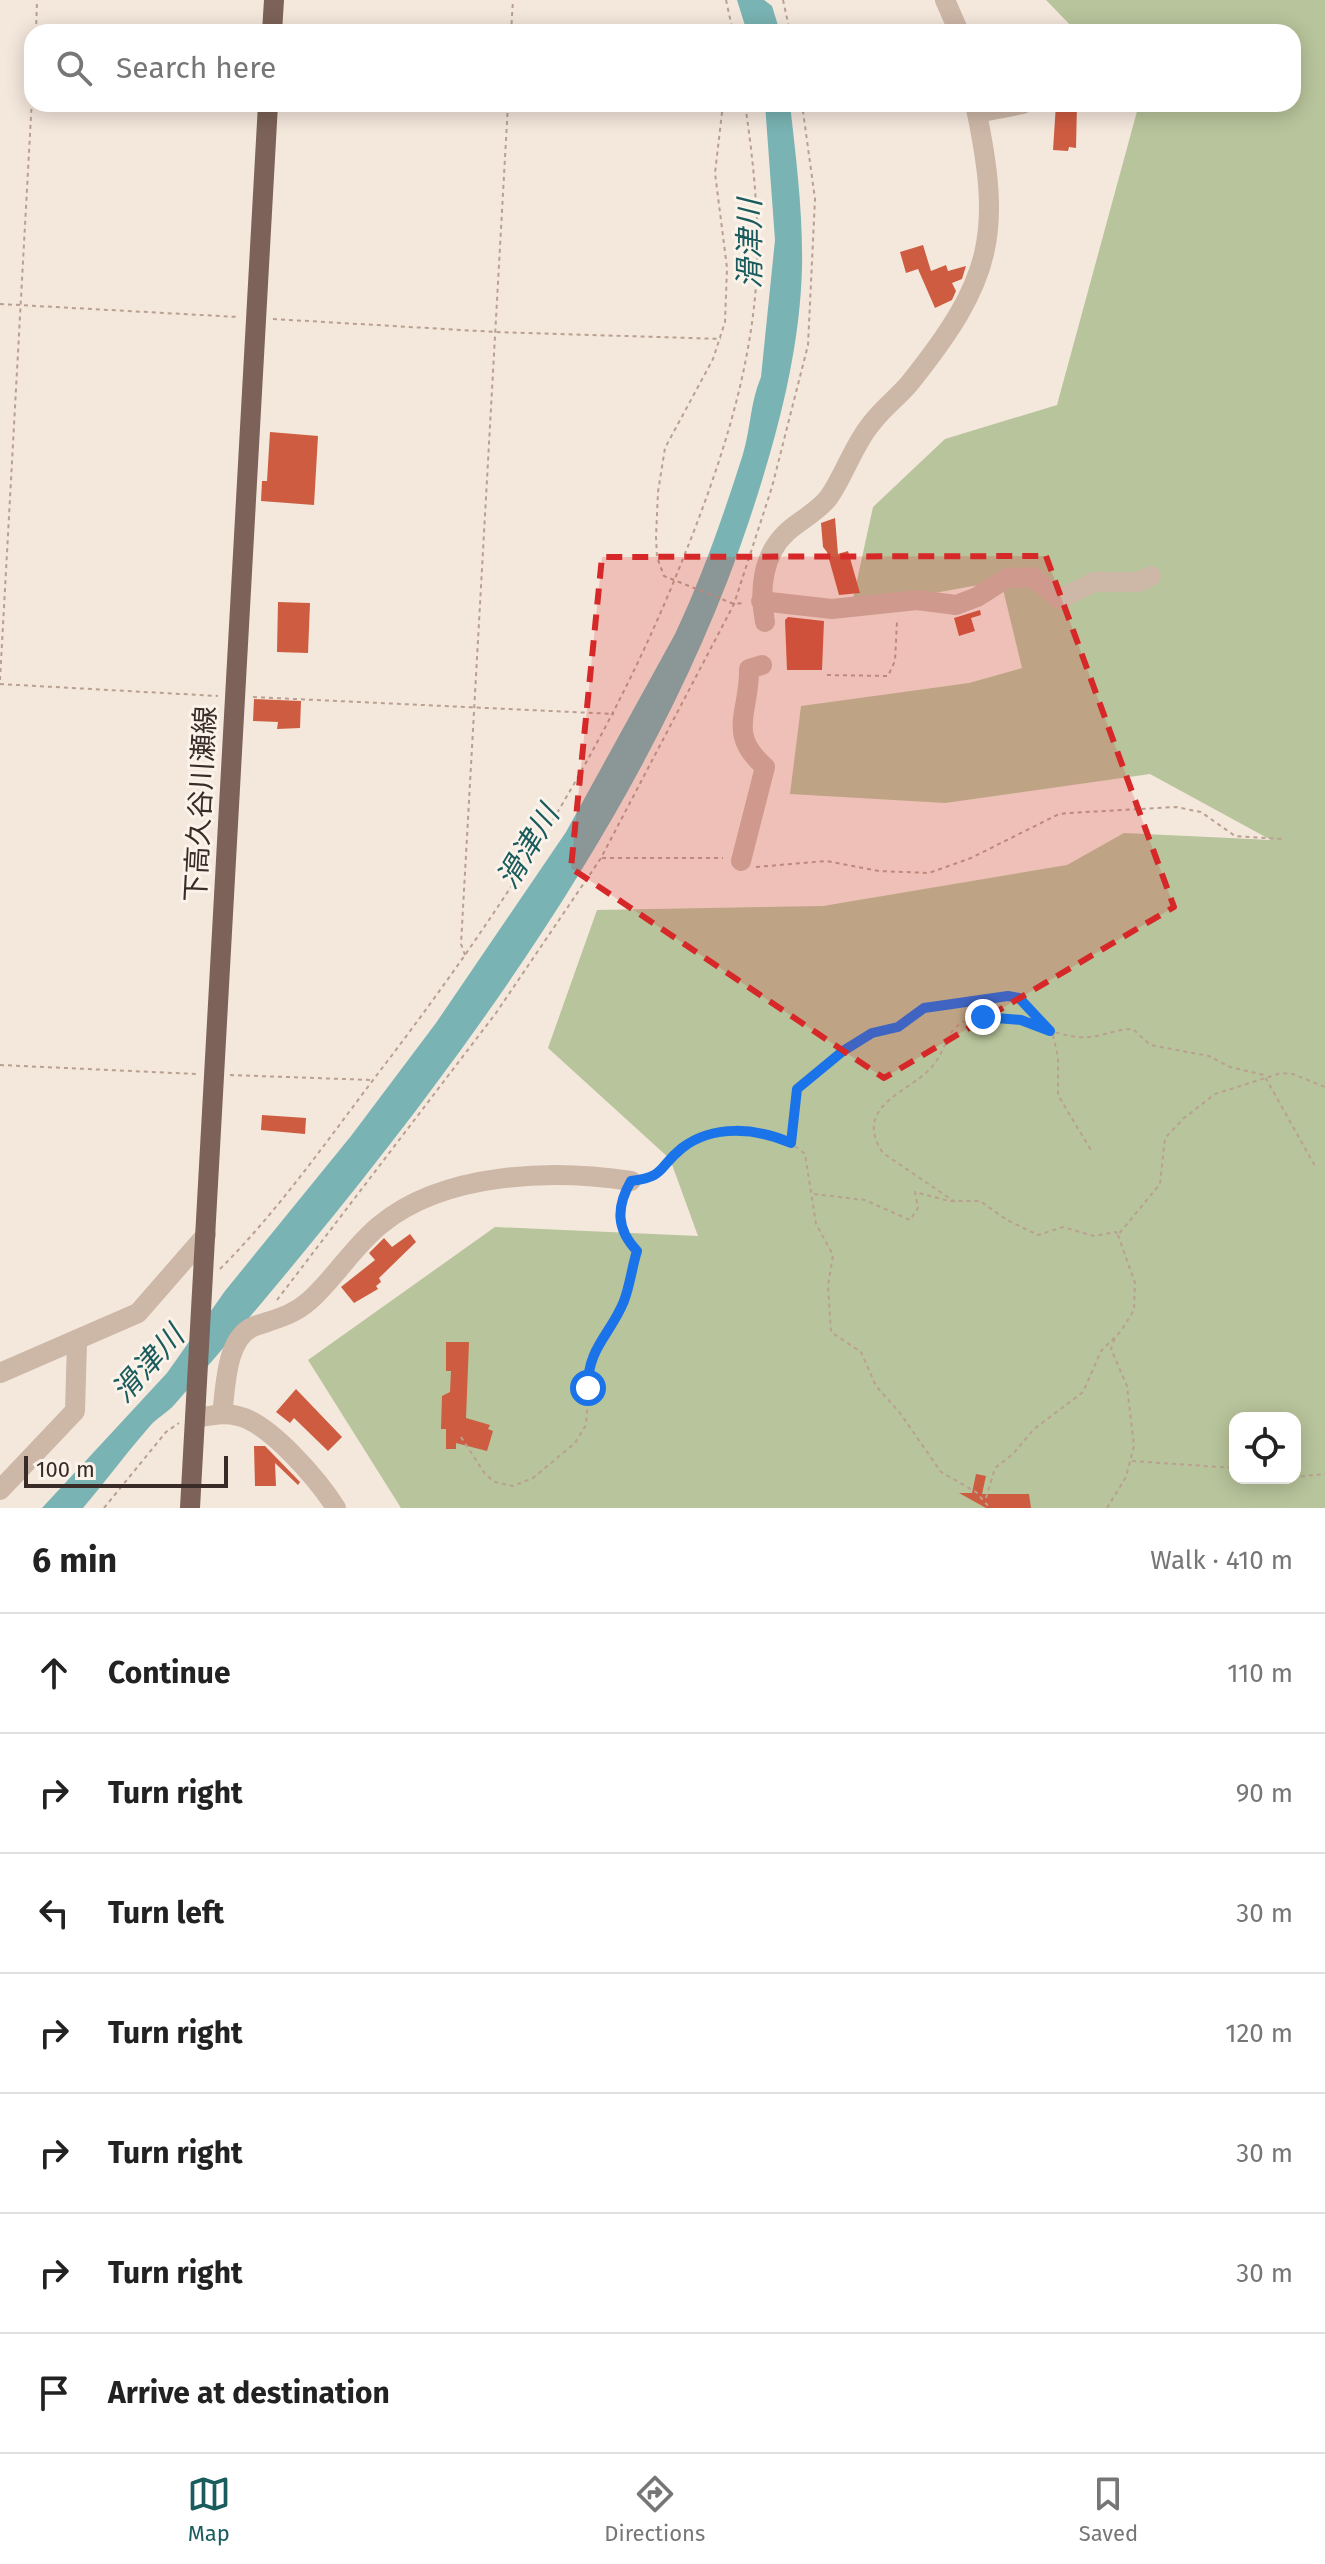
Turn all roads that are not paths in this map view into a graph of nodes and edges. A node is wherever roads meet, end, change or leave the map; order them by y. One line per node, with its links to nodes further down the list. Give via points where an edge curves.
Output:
1 (274, 0): 3 (main road)
2 (945, 0): 4 (street)
3 (272, 24)
4 (956, 24)
5 (268, 112): 13 (main road, 下高久谷川瀬線)
6 (977, 112): 8 (street, via 990,183 988,246 979,278 934,352 857,443 829,497 775,545)
7 (1151, 576): 8 (street, via 1138,582 1094,582 1060,599 1037,578 1007,578 956,605 917,600 832,609)
8 (761, 601): 9 (street)
9 (765, 622)
10 (762, 665): 11 (street, via 749,669 741,725 746,747 765,767)
11 (741, 861)
12 (631, 1181): 17 (street, via 569,1174 497,1179 402,1209 378,1227 303,1307 286,1318 253,1326 235,1346)
13 (206, 1235): 14 (street, via 138,1313); 16 (main road, 下高久谷川瀬線)
14 (77, 1342): 15 (street); 18 (street, via 75,1411)
15 (0, 1373)
16 (196, 1412): 17 (street); 19 (main road, 下高久谷川瀬線)
17 (222, 1414): 20 (street, via 242,1416 300,1460)
18 (0, 1490)
19 (190, 1508)
20 (336, 1508)

